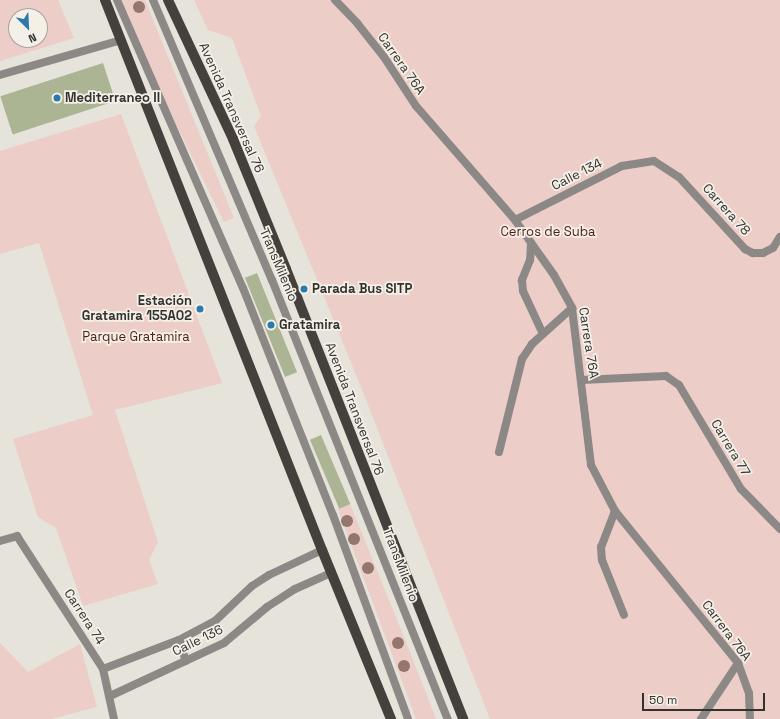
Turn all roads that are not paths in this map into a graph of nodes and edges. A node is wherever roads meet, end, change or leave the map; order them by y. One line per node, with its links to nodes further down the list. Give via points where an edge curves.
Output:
1 (104, 0): 6 (main road)
2 (117, 0): 29 (street, via 244,288 333,515)
3 (153, 0): 30 (street, TransMilenio, via 272,280)
4 (168, 0): 31 (main road, Avenida Transversal 76, via 232,139 277,247)
5 (335, 0): 9 (street, Carrera 76A, via 366,34 416,106)
6 (121, 40): 7 (street); 19 (main road)
7 (0, 75)
8 (654, 161): 9 (street, Calle 134, via 622,166); 10 (street, Carrera 78, via 679,176 745,249 763,253 773,248)
9 (515, 220): 11 (street, Carrera 76A)
10 (780, 237)
11 (531, 243): 12 (street, Carrera 76A, via 554,275); 13 (street, via 530,260 522,280 522,291)
12 (572, 308): 13 (street); 14 (street, Carrera 76A)
13 (543, 334): 15 (street, via 522,358)
14 (582, 380): 16 (street, Carrera 76A, via 583,416 591,465); 17 (street, Carrera 77, via 666,376 679,385 741,488)
15 (499, 452)
16 (615, 511): 21 (street, via 601,547 602,560 607,579); 24 (street, Carrera 76A)
17 (780, 529)
18 (0, 541): 25 (street, Carrera 74, via 17,536)
19 (322, 550): 20 (main road); 22 (street, Calle 136, via 269,575 252,586 215,621)
20 (331, 573): 23 (street, Calle 136, via 290,592 267,607 224,643); 28 (main road)
21 (624, 615)
22 (179, 640): 23 (street); 25 (street, Calle 136)
23 (186, 661): 26 (street, Calle 136)
24 (738, 663): 32 (street); 33 (street, Carrera 76A, via 749,693)
25 (103, 669): 26 (street, Carrera 74)
26 (110, 696): 27 (street, Carrera 74)
27 (114, 719)
28 (391, 719)
29 (408, 719)
30 (448, 719)
31 (463, 719)
32 (701, 719)
33 (750, 719)

